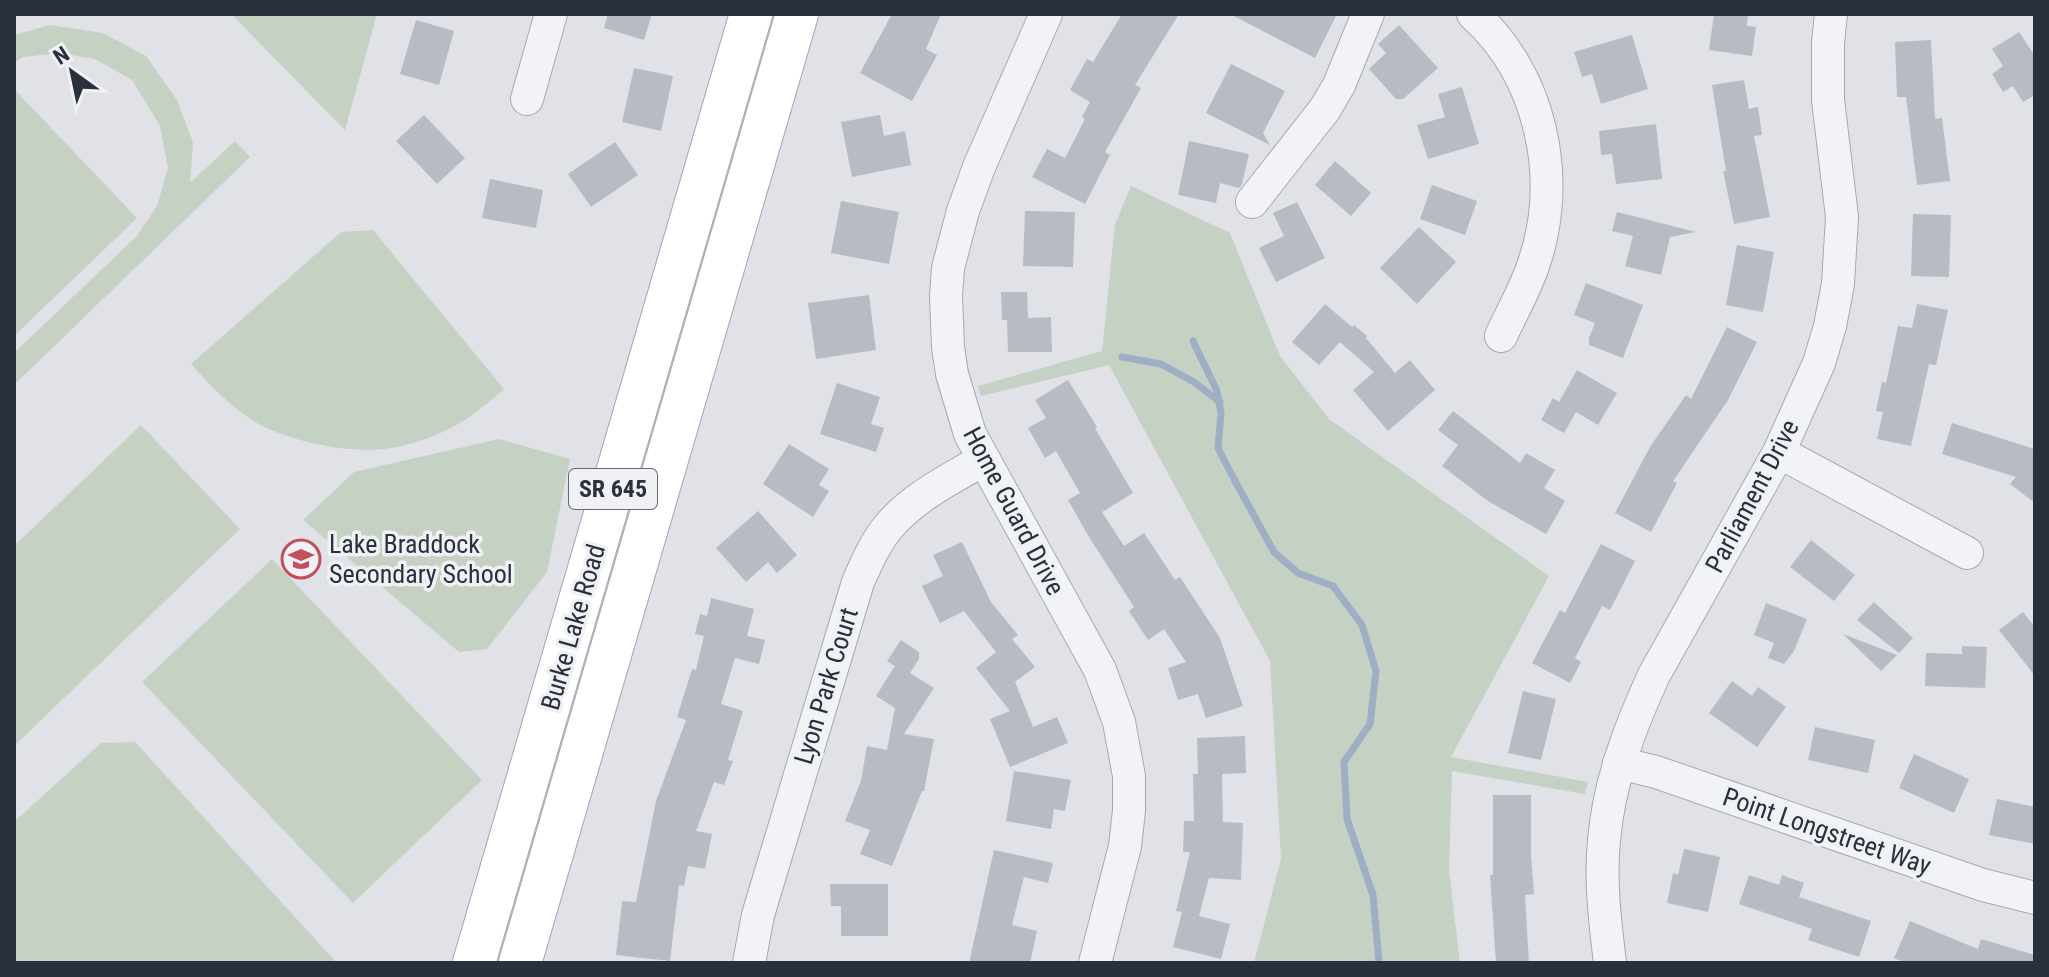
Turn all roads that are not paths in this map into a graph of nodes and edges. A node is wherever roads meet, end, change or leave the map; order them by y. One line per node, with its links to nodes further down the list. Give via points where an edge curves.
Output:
1 (551, 14): 8 (street)
2 (751, 14): 16 (main road, Burke Lake Road / SR 645)
3 (797, 14): 17 (main road, Burke Lake Road / SR 645)
4 (1046, 14): 12 (street, Home Guard Drive, via 979,167 948,268 952,374 963,417)
5 (1368, 14): 9 (street, via 1325,109)
6 (1473, 14): 10 (street, via 1497,40 1526,88 1546,169 1540,243)
7 (1831, 14): 11 (street, Parliament Drive, via 1828,100 1842,217 1838,284 1819,363)
8 (527, 99)
9 (1252, 202)
10 (1501, 336)
11 (1779, 452): 13 (street); 14 (street, Parliament Drive, via 1654,675)
12 (983, 460): 18 (street, Lyon Park Court, via 901,513 869,558 791,803); 19 (street, Home Guard Drive, via 1100,670 1119,722 1129,811)
13 (1967, 553)
14 (1619, 763): 15 (street, Point Longstreet Way); 20 (street, Parliament Drive, via 1604,841 1602,894)
15 (2035, 898)
16 (474, 963)
17 (520, 963)
18 (749, 963)
19 (1095, 963)
20 (1610, 963)

